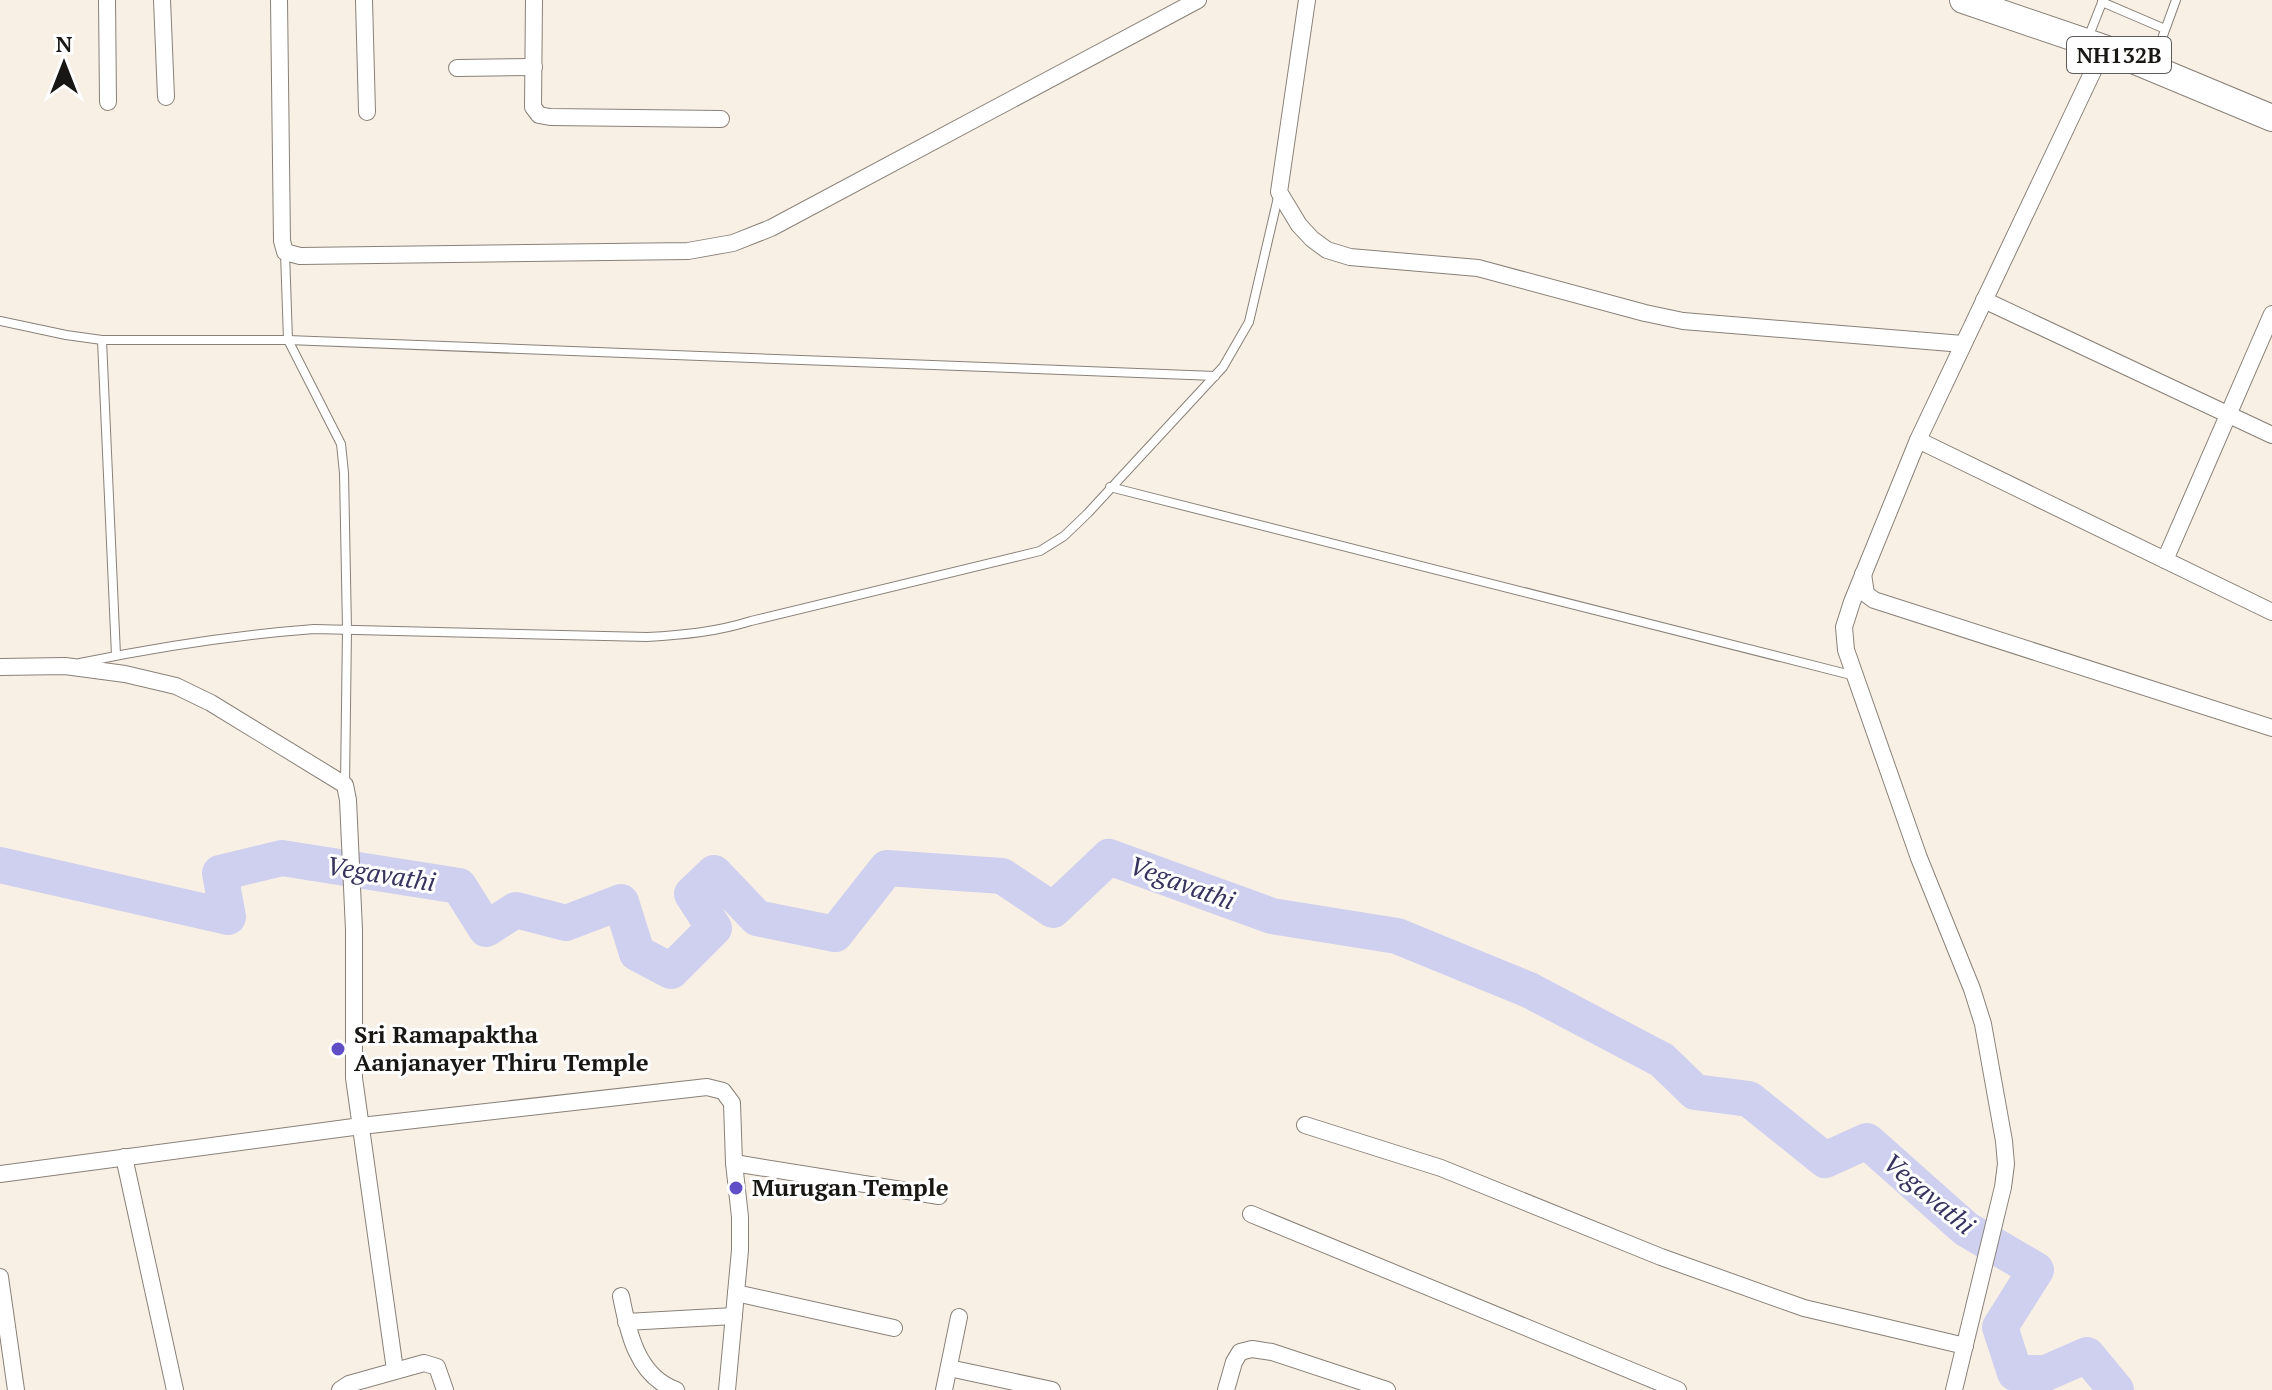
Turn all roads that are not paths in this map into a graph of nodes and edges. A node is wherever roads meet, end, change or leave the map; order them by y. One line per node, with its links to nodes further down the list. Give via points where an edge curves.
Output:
1 (107, 0): 17 (street)
2 (162, 0): 16 (street)
3 (279, 0): 22 (street)
4 (364, 0): 18 (street)
5 (534, 0): 13 (street)
6 (1198, 0): 22 (street, via 771,228 733,243 688,251 300,256)
7 (1307, 0): 21 (street)
8 (1963, 0): 12 (highway, NH132B)
9 (2176, 0): 11 (lane)
10 (2102, 1): 11 (lane); 12 (lane)
11 (2165, 29): 15 (lane)
12 (2096, 45): 15 (highway, NH132B); 23 (street)
13 (534, 67): 14 (street); 20 (street, via 533,107 539,115)
14 (457, 68)
15 (2151, 68): 19 (highway, NH132B)
16 (166, 97)
17 (108, 102)
18 (367, 112)
19 (2272, 118)
20 (721, 119)
21 (1279, 192): 28 (street, via 1312,239 1350,257 1478,268 1683,321); 29 (lane, via 1249,322)
22 (285, 252): 27 (lane)
23 (1984, 300): 28 (street); 30 (street)
24 (2272, 314): 30 (street)
25 (0, 321): 26 (lane)
26 (102, 340): 27 (lane); 38 (lane)
27 (288, 340): 29 (lane); 37 (lane, via 341,444)
28 (1963, 344): 32 (street)
29 (1215, 376): 33 (lane)
30 (2229, 415): 31 (street); 34 (street)
31 (2272, 435)
32 (1918, 440): 34 (street); 35 (street)
33 (1110, 487): 37 (lane, via 1064,536 1040,551 725,629 647,637); 41 (lane)
34 (2165, 560): 36 (street)
35 (1863, 572): 41 (street, via 1844,627); 42 (street, via 1866,594 1874,600)
36 (2272, 612)
37 (347, 629): 38 (lane, via 278,632); 43 (lane)
38 (116, 655): 39 (lane)
39 (65, 666): 40 (street); 43 (street, via 176,686)
40 (0, 667)
41 (1855, 676): 58 (street, via 1972,989 2005,1152 2001,1198)
42 (2272, 728)
43 (345, 785): 45 (street, via 354,930 354,1078)
44 (1305, 1125): 58 (street, via 1441,1168 1804,1308)
45 (361, 1126): 46 (street); 47 (street, via 707,1087 723,1091 732,1103); 60 (street)
46 (124, 1157): 48 (street); 62 (street)
47 (734, 1163): 49 (street); 52 (street, via 740,1217)
48 (0, 1174)
49 (939, 1196)
50 (1251, 1214): 71 (street)
51 (0, 1277): 61 (street)
52 (736, 1293): 54 (street); 57 (street)
53 (621, 1296): 56 (street)
54 (734, 1316): 56 (street); 66 (street)
55 (959, 1317): 59 (street)
56 (626, 1322): 65 (street, via 651,1374)
57 (894, 1328)
58 (1965, 1346): 72 (street)
59 (949, 1368): 67 (street); 68 (street)
60 (395, 1370): 63 (street); 64 (street, via 424,1363 437,1367)
61 (16, 1390)
62 (175, 1390)
63 (339, 1390)
64 (445, 1390)
65 (676, 1390)
66 (727, 1390)
67 (944, 1390)
68 (1052, 1390)
69 (1226, 1390): 70 (street, via 1240,1352 1252,1349)
70 (1387, 1390)
71 (1678, 1390)
72 (1954, 1390)

